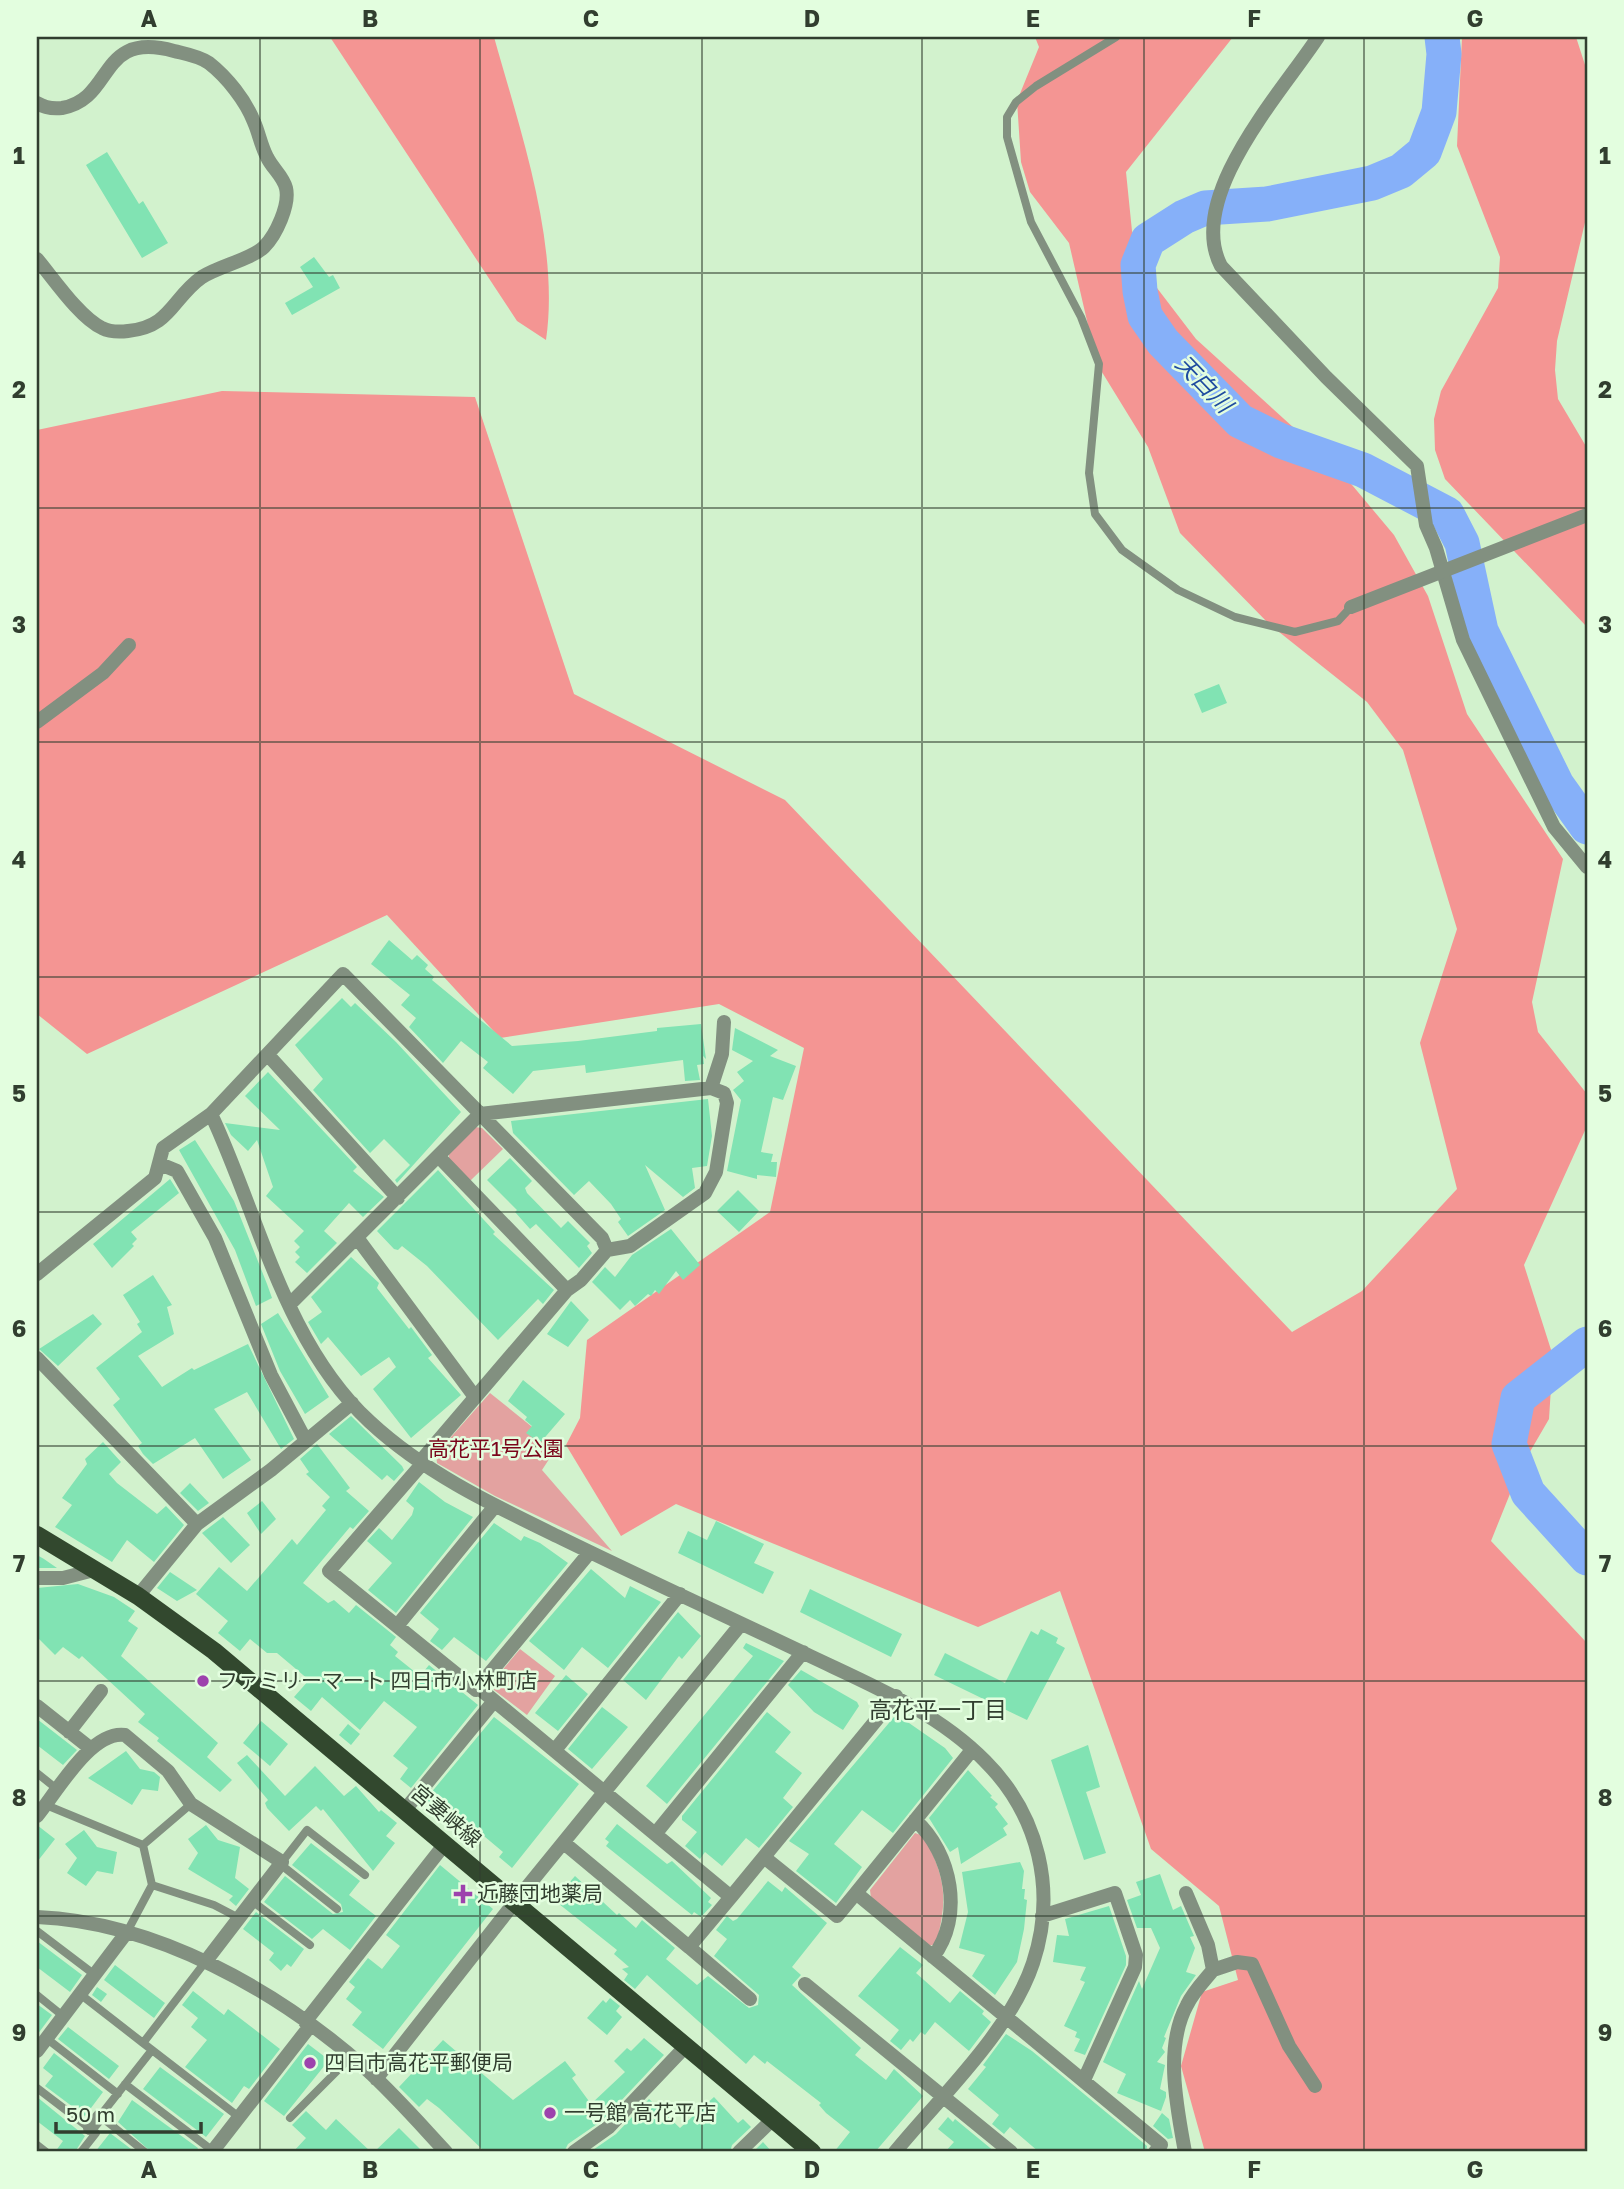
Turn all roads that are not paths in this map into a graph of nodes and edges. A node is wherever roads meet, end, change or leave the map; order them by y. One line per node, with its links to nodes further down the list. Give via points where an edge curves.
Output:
1 (1116, 37): 6 (lane, via 1036,86 1016,102 1007,117 1007,137 1031,222 1081,317 1099,363 1089,473 1095,514 1122,550 1178,590 1235,617 1295,632 1338,621)
2 (1318, 37): 9 (street, via 1223,183 1214,245 1221,266 1417,466 1426,525 1463,640 1555,827)
3 (37, 103): 4 (street, via 55,109 81,104 110,64 143,46 197,58 225,77 239,96 286,189 274,233 263,248 202,278 149,328 103,329 89,320)
4 (37, 259)
5 (1587, 515): 6 (street, bridge)
6 (1351, 607)
7 (129, 645): 8 (street, via 103,673)
8 (37, 722)
9 (1587, 867)
10 (724, 1022): 12 (street, via 722,1054)
11 (268, 1055): 13 (street); 14 (street, via 343,974); 17 (street)
12 (711, 1088): 14 (street); 19 (street, via 724,1093 727,1103 714,1181 705,1193 630,1246)
13 (211, 1114): 16 (street, via 163,1148); 22 (street)
14 (480, 1114): 15 (street); 19 (street, via 602,1238)
15 (439, 1157): 17 (street); 21 (street)
16 (160, 1164): 20 (street, via 155,1178); 26 (street, via 177,1171 215,1238 271,1375)
17 (398, 1198): 18 (street)
18 (358, 1239): 22 (street); 24 (street)
19 (607, 1250): 21 (street)
20 (37, 1274)
21 (567, 1290): 24 (street)
22 (290, 1304): 25 (street, via 312,1348)
23 (37, 1358): 29 (street)
24 (475, 1397): 27 (street)
25 (352, 1403): 26 (street); 27 (street)
26 (306, 1441): 29 (street)
27 (421, 1464): 28 (street); 37 (street, via 329,1571)
28 (495, 1506): 31 (street); 37 (street)
29 (197, 1524): 35 (street)
30 (37, 1535): 32 (main road, 宮妻峡線)
31 (590, 1552): 34 (street); 39 (street)
32 (94, 1570): 33 (street, via 63,1578); 35 (main road, 宮妻峡線)
33 (37, 1578)
34 (680, 1594): 36 (street); 46 (street)
35 (138, 1596): 53 (main road, 宮妻峡線, via 214,1651)
36 (741, 1624): 38 (street); 50 (street)
37 (397, 1626): 39 (street)
38 (803, 1653): 41 (street); 55 (street)
39 (480, 1689): 42 (street)
40 (101, 1691): 44 (street)
41 (895, 1696): 47 (street); 59 (street)
42 (494, 1701): 46 (street); 53 (street)
43 (37, 1706): 44 (street)
44 (69, 1732): 45 (street)
45 (90, 1748): 49 (street); 51 (street, via 112,1735 133,1739 168,1771)
46 (555, 1750): 50 (street)
47 (972, 1750): 54 (street); 69 (street, via 1008,1789 1028,1821 1044,1883)
48 (37, 1773): 49 (lane)
49 (58, 1790): 52 (street)
50 (606, 1792): 55 (street); 56 (street)
51 (191, 1804): 58 (lane); 60 (street)
52 (41, 1810): 58 (lane)
53 (404, 1811): 57 (main road, 宮妻峡線)
54 (915, 1820): 63 (street); 76 (street, via 934,1842 950,1892 948,1927)
55 (656, 1833): 65 (street)
56 (564, 1843): 67 (street); 75 (street)
57 (444, 1844): 67 (main road, 宮妻峡線); 86 (street)
58 (143, 1845): 62 (lane)
59 (765, 1858): 63 (street, via 837,1916); 65 (street)
60 (281, 1863): 61 (lane, via 307,1830); 66 (street); 68 (lane)
61 (365, 1875)
62 (152, 1885): 71 (lane); 73 (lane)
63 (856, 1893): 76 (street)
64 (1185, 1893): 78 (street, via 1208,1945)
65 (731, 1897): 75 (street)
66 (252, 1901): 71 (street); 74 (lane)
67 (514, 1903): 89 (main road, 宮妻峡線); 93 (street)
68 (337, 1909)
69 (1042, 1916): 85 (street, via 1033,1962); 94 (street, via 1115,1893 1136,1955 1132,1978)
70 (37, 1917): 73 (street)
71 (239, 1918): 77 (street)
72 (37, 1930): 79 (lane)
73 (127, 1932): 77 (street); 79 (street)
74 (310, 1945)
75 (689, 1947): 83 (street)
76 (933, 1957): 85 (street)
77 (206, 1961): 86 (street); 88 (lane)
78 (1213, 1970): 96 (street, via 1237,1962 1252,1964 1289,2046); 117 (street, via 1186,2006 1177,2034 1175,2068)
79 (95, 1975): 81 (street)
80 (805, 1984): 99 (street)
81 (80, 1994): 84 (street); 88 (lane)
82 (37, 1995): 84 (lane)
83 (750, 1999)
84 (63, 2016): 87 (street)
85 (1006, 2019): 94 (street); 99 (street)
86 (307, 2024): 92 (street); 101 (street)
87 (46, 2038): 91 (street); 98 (lane)
88 (143, 2043): 90 (lane)
89 (687, 2046): 103 (main road, 宮妻峡線); 111 (street, via 609,2127)
90 (152, 2050): 95 (lane); 101 (lane)
91 (37, 2051)
92 (351, 2057): 93 (street); 102 (lane)
93 (376, 2079): 110 (street)
94 (1084, 2080): 116 (street, via 1161,2144)
95 (125, 2084): 98 (lane); 106 (lane)
96 (1315, 2086)
97 (37, 2088): 104 (lane)
98 (118, 2094): 100 (lane)
99 (942, 2096): 114 (street); 115 (street)
100 (100, 2116): 104 (street); 109 (lane)
101 (239, 2117): 106 (street)
102 (290, 2118)
103 (773, 2119): 112 (street); 113 (main road, 宮妻峡線)
104 (90, 2128): 108 (lane, via 96,2133)
105 (37, 2145): 107 (lane)
106 (219, 2150)
107 (47, 2152)
108 (81, 2152)
109 (145, 2152)
110 (446, 2152)
111 (574, 2152)
112 (739, 2152)
113 (812, 2152)
114 (895, 2152)
115 (1011, 2152)
116 (1155, 2152)
117 (1185, 2152)

